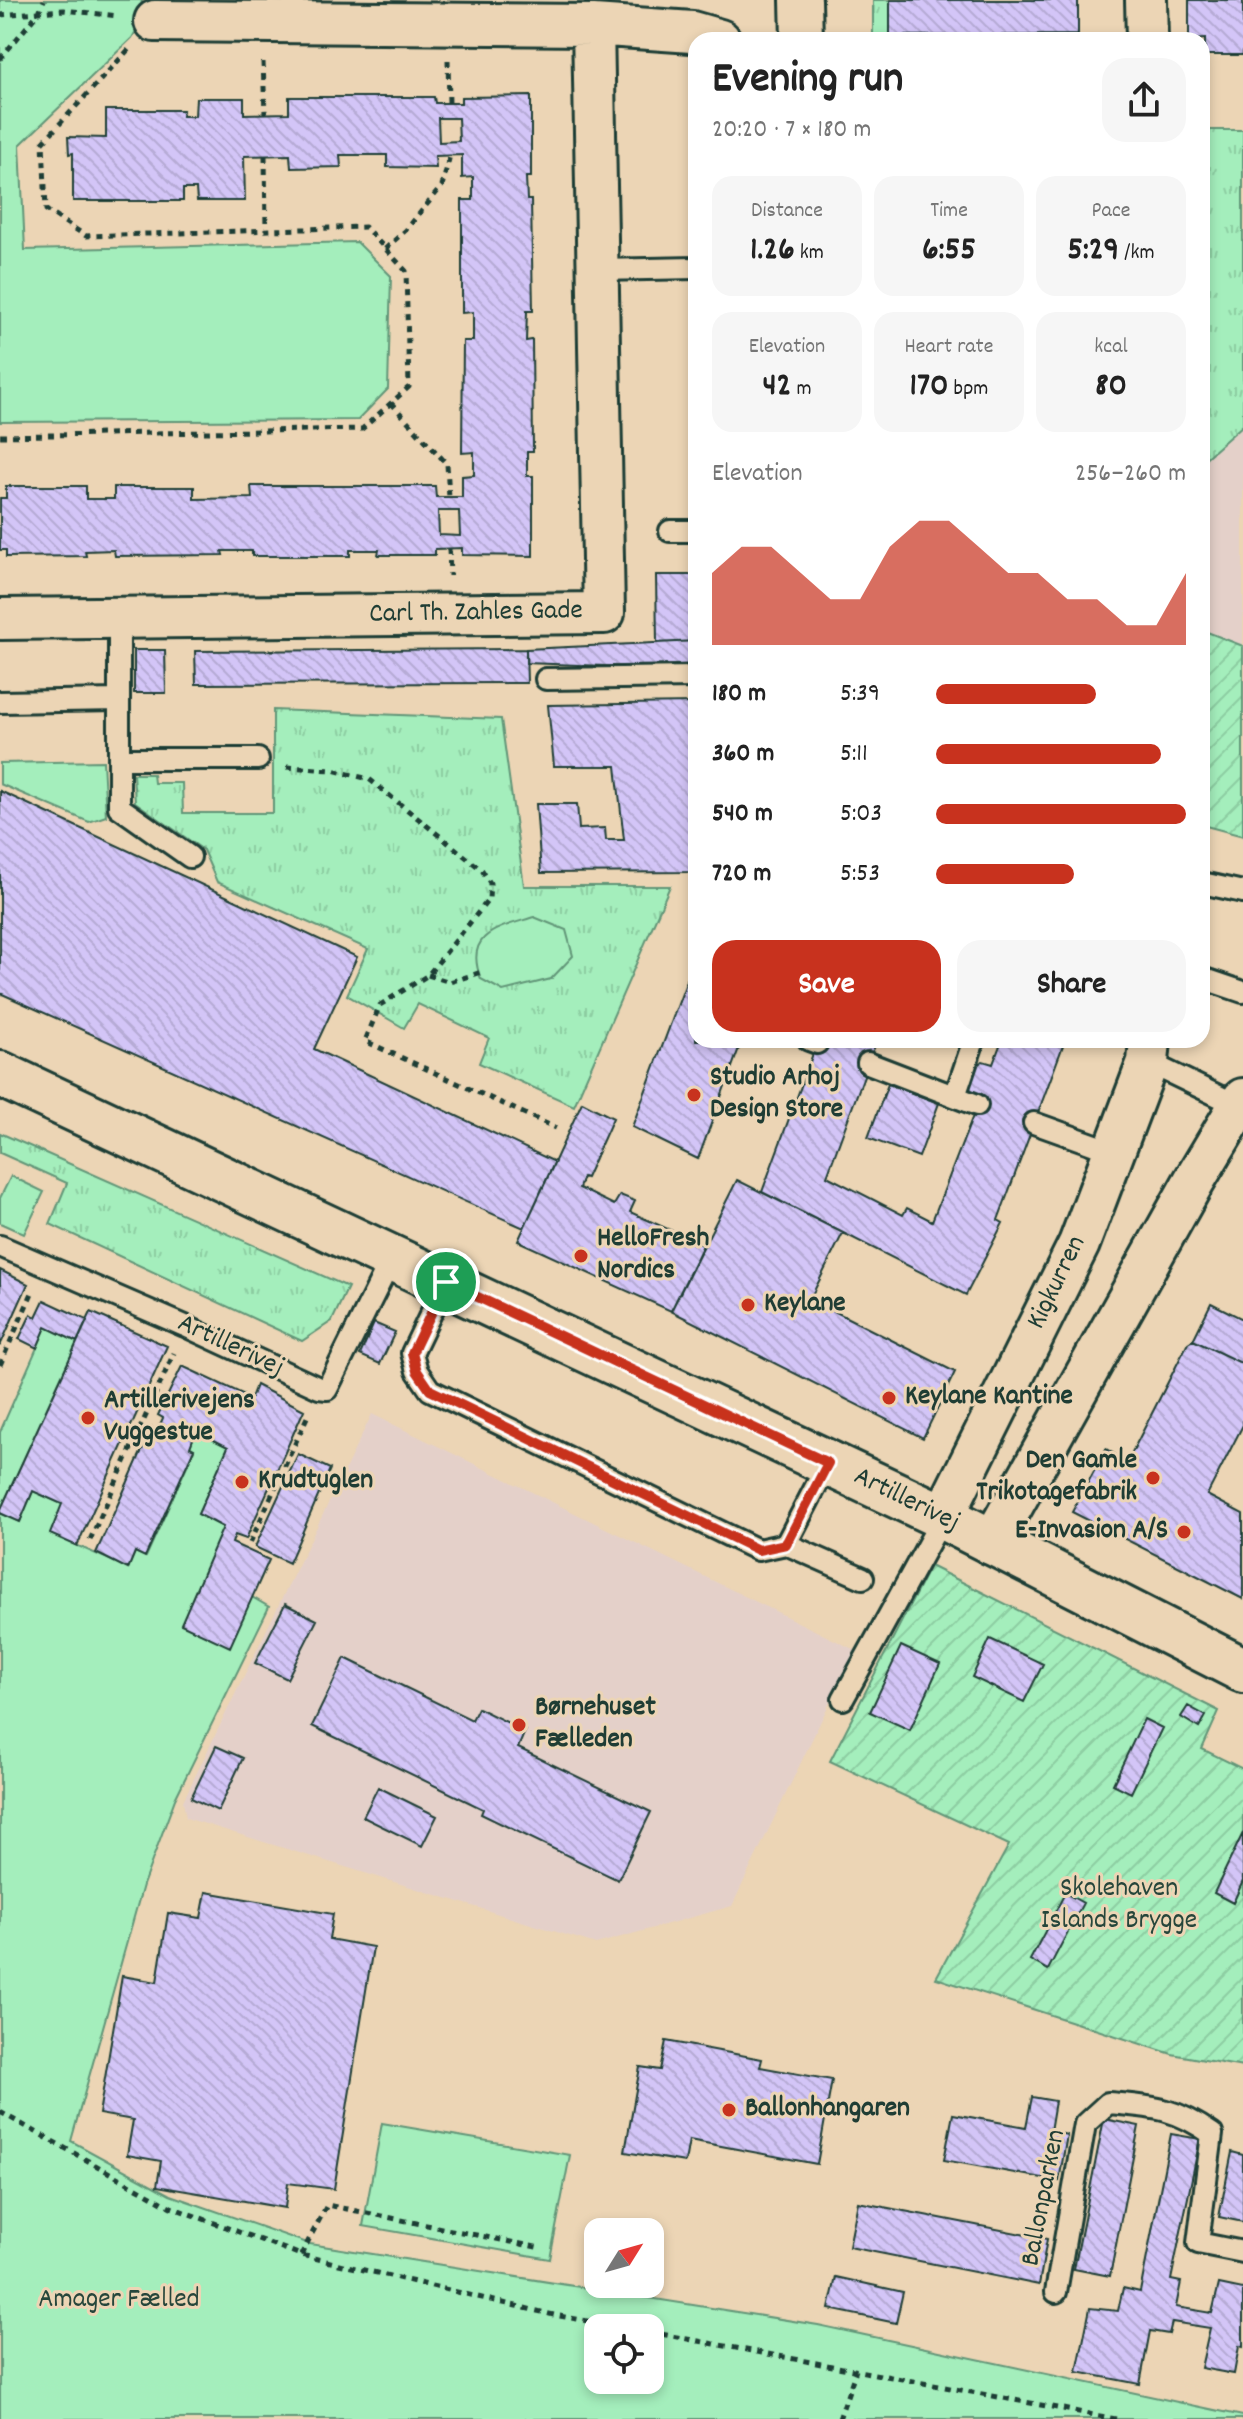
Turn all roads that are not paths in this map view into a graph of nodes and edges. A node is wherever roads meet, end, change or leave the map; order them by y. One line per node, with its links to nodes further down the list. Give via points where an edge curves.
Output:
1 (801, 0): 6 (street)
2 (1146, 0): 7 (street)
3 (155, 21): 4 (street)
4 (593, 25): 5 (street); 9 (street, Carl Th. Zahles Gade)
5 (692, 32)
6 (802, 32)
7 (1147, 32)
8 (688, 268): 9 (lane)
9 (599, 270): 12 (street, Carl Th. Zahles Gade, via 604,613)
10 (670, 531): 11 (lane)
11 (688, 531)
12 (119, 618): 13 (street, Carl Th. Zahles Gade); 16 (lane)
13 (0, 619)
14 (688, 677): 15 (lane)
15 (546, 679)
16 (119, 700): 17 (lane); 18 (lane)
17 (0, 702)
18 (119, 759): 19 (lane); 20 (lane, via 119,807)
19 (258, 759)
20 (190, 857)
21 (1210, 885): 22 (lane)
22 (1243, 892)
23 (1210, 981): 24 (lane)
24 (1243, 992)
25 (971, 1048): 29 (lane)
26 (1149, 1051): 30 (lane); 33 (street, Kigkurren)
27 (868, 1063): 29 (lane)
28 (0, 1074): 35 (street, Artillerivej)
29 (955, 1096): 31 (lane)
30 (1241, 1102): 40 (street)
31 (977, 1105)
32 (1034, 1123): 33 (lane)
33 (1115, 1152): 38 (street, Kigkurren, via 1079,1244)
34 (0, 1246): 35 (lane, Artillerivej, via 327,1389)
35 (392, 1258): 36 (street, Artillerivej)
36 (446, 1282): 37 (street, Artillerivej); 39 (lane, via 412,1353 430,1390 758,1550)
37 (828, 1463): 38 (street, Artillerivej); 39 (lane)
38 (943, 1517): 40 (street, Artillerivej); 43 (lane)
39 (786, 1544): 41 (lane)
40 (991, 1544): 42 (street, Artillerivej)
41 (863, 1578)
42 (1243, 1670)
43 (843, 1699)
44 (1243, 2252): 45 (lane, Ballonparken, via 1198,2243 1212,2134 1188,2117 1159,2107 1108,2103 1085,2124)
45 (1056, 2292)

